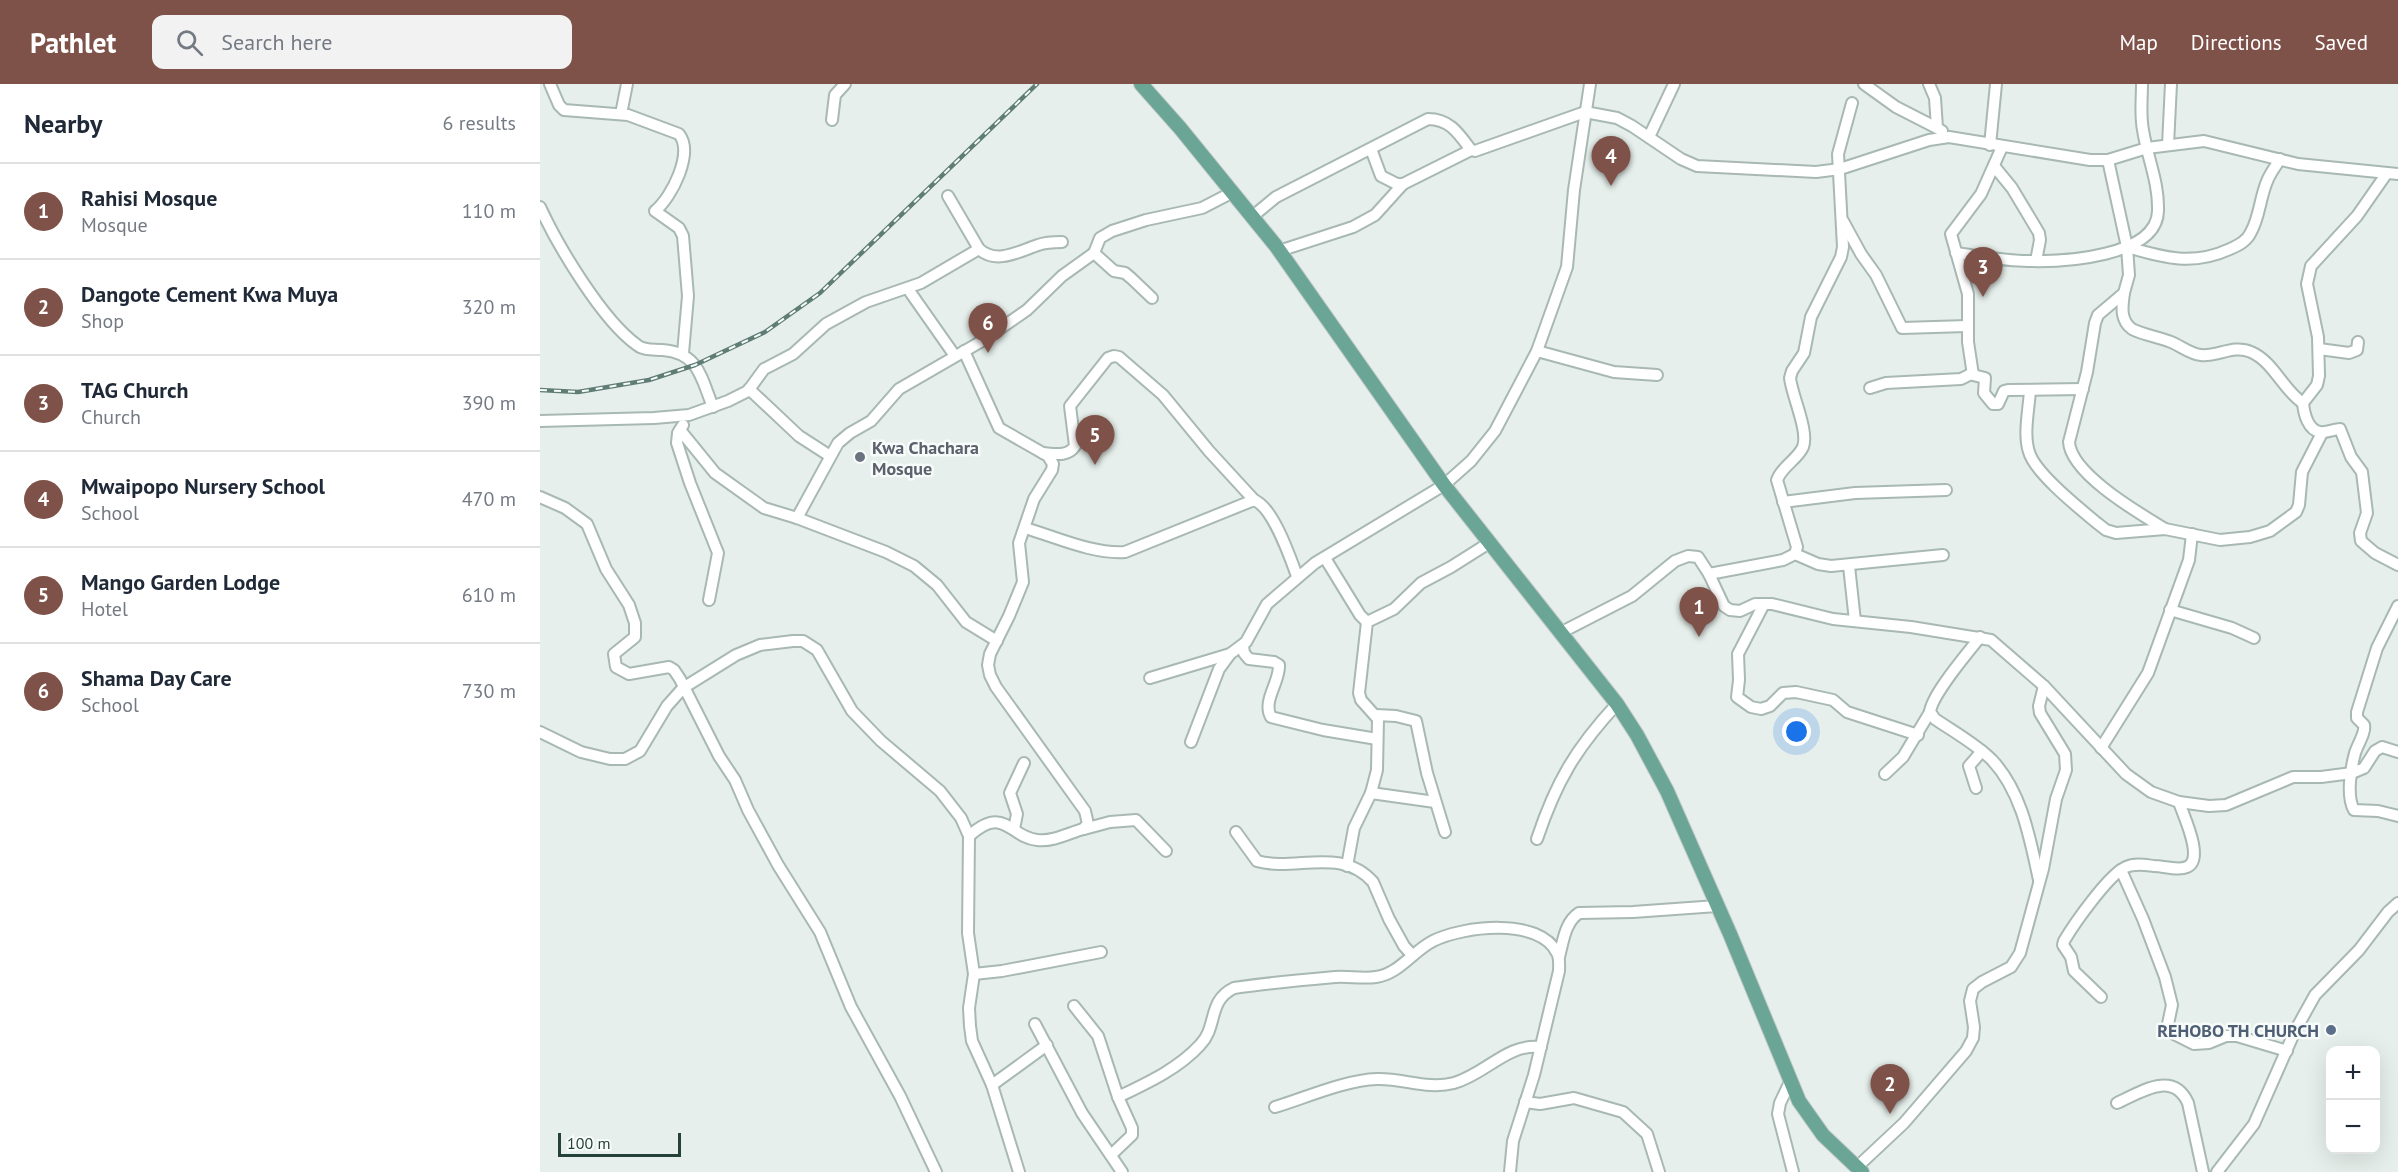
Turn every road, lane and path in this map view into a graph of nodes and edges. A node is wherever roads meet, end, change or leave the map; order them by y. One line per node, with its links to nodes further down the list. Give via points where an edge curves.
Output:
1 (550, 84): 14 (street, via 564,110)
2 (627, 84): 14 (street)
3 (844, 84): 15 (street, via 835,95)
4 (1141, 84): 30 (main road)
5 (1590, 84): 13 (street)
6 (1674, 84): 17 (street)
7 (1864, 84): 16 (street, via 1896,107)
8 (1929, 84): 16 (street, via 1935,98)
9 (1996, 84): 20 (street)
10 (2142, 84): 21 (street)
11 (2171, 84): 19 (street)
12 (1852, 103): 27 (street, via 1838,154)
13 (1585, 112): 17 (street, via 1617,118); 23 (street, via 1484,150); 48 (street, via 1567,267)
14 (621, 114): 49 (street, via 679,134 684,140 686,148 675,187 655,211 679,228 683,236 688,296)
15 (832, 120)
16 (1937, 128): 18 (street)
17 (1649, 137): 27 (street, via 1697,166 1816,172)
18 (1949, 137): 20 (street); 27 (street)
19 (2168, 145): 21 (street); 24 (street, via 2204,141)
20 (1996, 146): 25 (street); 26 (street)
21 (2146, 148): 25 (street); 36 (street, via 2156,180 2158,212 2153,230)
22 (1371, 149): 23 (street, via 1428,119 1437,119 1457,130); 29 (street, via 1381,177); 34 (street, via 1276,197)
23 (1471, 150): 29 (street)
24 (2280, 159): 28 (street); 36 (street, via 2268,179 2253,228 2241,244 2199,260)
25 (2108, 160): 36 (street)
26 (1994, 166): 40 (street, via 1982,194 1952,231); 41 (street, via 2039,233)
27 (1839, 169): 33 (street)
28 (2392, 174): 47 (street, via 2311,266 2307,284)
29 (1402, 184): 38 (street, via 1374,215 1353,227)
30 (1233, 192): 34 (main road); 39 (street, via 1202,208 1112,231 1100,238)
31 (948, 196): 37 (street)
32 (540, 207): 49 (street, via 554,238 619,329 638,346)
33 (1840, 215): 45 (street, via 1902,328); 69 (street, via 1841,257 1811,317 1804,353 1790,378 1804,438 1801,451 1782,469 1777,480)
34 (1253, 216): 38 (main road)
35 (1062, 242): 37 (street, via 1007,256 989,255)
36 (2127, 248): 41 (street, via 2079,258); 43 (street, via 2129,274)
37 (979, 249): 42 (street)
38 (1279, 251): 65 (main road)
39 (1094, 253): 44 (street, via 1114,271 1125,273); 50 (street, via 1062,276 1027,310)
40 (1956, 253): 41 (street); 45 (street, via 1968,294)
41 (2036, 261)
42 (908, 289): 50 (street); 54 (street, via 866,302 821,328 793,354 764,369)
43 (2124, 293): 55 (street, via 2098,315); 57 (street, via 2122,312 2132,329 2200,355 2229,350 2253,352)
44 (1152, 298)
45 (1967, 326): 51 (street)
46 (2358, 342): 47 (street, via 2357,350 2351,353)
47 (2319, 349): 57 (street, via 2317,385)
48 (1537, 351): 52 (street, via 1614,372); 65 (street, via 1495,430 1471,461)
49 (683, 353): 58 (street, via 695,365)
50 (959, 353): 63 (street, via 999,428); 64 (street, via 899,390 872,421 838,443)
51 (1973, 373): 53 (street, via 1961,379); 56 (street, via 1985,378 1983,393 1993,404 1998,404 2004,391)
52 (1657, 375)
53 (1869, 388)
54 (749, 389): 58 (street); 64 (street, via 800,436)
55 (2083, 389): 56 (street); 72 (street, via 2068,442 2072,456 2116,498)
56 (2030, 390): 72 (street, via 2029,452 2048,478 2106,530 2116,533)
57 (2303, 403): 62 (street, via 2309,425)
58 (713, 407): 59 (street)
59 (689, 415): 60 (street); 61 (street)
60 (540, 421)
61 (680, 430): 70 (street, via 715,473 764,508); 82 (street, via 677,443 718,553)
62 (2322, 433): 73 (street, via 2302,472 2300,505 2290,518 2270,531 2234,540); 79 (street, via 2340,429 2350,458 2362,472 2367,513 2360,533 2362,543)
63 (1043, 453): 68 (street, via 1065,454 1076,446 1070,406 1108,358 1119,357 1163,395); 71 (street, via 1051,459 1052,470 1034,499)
64 (830, 456): 70 (street)
65 (1444, 485): 74 (main road); 77 (street)
66 (1946, 490): 69 (street, via 1855,493)
67 (540, 497): 96 (street, via 587,524 606,569 634,615 635,637 614,654 616,667 629,674 669,667)
68 (1254, 500): 71 (street, via 1125,552 1088,547); 81 (street, via 1278,532)
69 (1783, 502): 75 (street, via 1796,542)
70 (797, 518): 91 (street, via 914,566 937,585 966,622)
71 (1025, 528): 91 (street, via 1019,543 1023,582)
72 (2165, 529): 73 (street)
73 (2192, 534): 85 (street, via 2189,560)
74 (1489, 543): 87 (street, via 1420,583 1394,609); 88 (main road)
75 (1795, 554): 78 (street, via 1818,564); 80 (street, via 1783,560)
76 (1943, 555): 78 (street)
77 (1325, 558): 81 (street); 87 (street)
78 (1849, 566): 86 (street)
79 (2398, 566)
80 (1709, 574): 83 (street, via 1724,606 1730,610); 88 (street, via 1698,557 1675,561 1632,596)
81 (1297, 576): 92 (street, via 1267,604)
82 (709, 600)
83 (1764, 604): 86 (street); 101 (street, via 1738,654 1739,700 1761,709 1783,693 1803,693 1833,700 1847,712)
84 (2398, 606): 108 (street, via 2377,648 2357,712 2364,729)
85 (2170, 610): 90 (street); 104 (street, via 2148,673)
86 (1856, 621): 89 (street)
87 (1367, 622): 99 (street, via 1359,693)
88 (1560, 633): 97 (main road)
89 (1980, 637): 95 (street, via 1999,645); 98 (street)
90 (2254, 638)
91 (997, 641): 116 (street, via 990,654 990,675 1085,811 1088,824)
92 (1243, 646): 93 (street); 102 (street, via 1249,659 1279,665 1268,706 1271,717)
93 (1230, 654): 94 (street); 103 (street, via 1219,669)
94 (1150, 678)
95 (2044, 686): 104 (street); 124 (street, via 2040,713 2062,748 2066,764)
96 (683, 688): 100 (street, via 667,706 640,751 625,759 581,752); 119 (street, via 724,661 760,645 794,641 810,644 822,657 852,711 940,791); 145 (street, via 778,865 820,932 850,1007 908,1111)
97 (1617, 704): 120 (street, via 1589,734 1564,773 1548,804); 126 (main road, via 1657,772)
98 (1930, 712): 101 (street); 105 (street)
99 (1376, 716): 102 (street); 112 (street, via 1416,721)
100 (540, 732)
101 (1918, 735): 109 (street, via 1904,757)
102 (1377, 739): 111 (street, via 1377,770)
103 (1191, 742)
104 (2101, 748): 113 (street, via 2139,784)
105 (1982, 751): 110 (street, via 1969,766); 124 (street, via 1999,768 2016,798)
106 (2398, 752): 108 (street, via 2382,747 2364,768)
107 (1024, 763): 115 (street, via 1010,793 1017,814)
108 (2352, 773): 113 (street, via 2293,777 2226,805); 114 (street, via 2353,809)
109 (1885, 774)
110 (1976, 788)
111 (1371, 792): 112 (street); 122 (street, via 1354,828)
112 (1435, 802): 118 (street)
113 (2179, 802): 123 (street, via 2194,844 2190,864 2175,868 2134,865)
114 (2398, 816)
115 (1014, 828): 116 (street, via 1029,838 1043,840); 119 (street, via 992,823)
116 (1083, 829): 121 (street, via 1136,820)
117 (1236, 832): 122 (street, via 1257,861 1323,861)
118 (1445, 832)
119 (969, 836): 130 (street, via 968,933)
120 (1537, 839)
121 (1166, 851)
122 (1347, 866): 128 (street, via 1373,882 1389,919)
123 (2121, 870): 131 (street, via 2082,913 2063,943 2074,971); 136 (street, via 2165,977 2172,1005 2168,1021 2171,1030 2194,1044 2236,1035)
124 (2039, 882): 144 (street, via 2017,960 1971,992 1974,1027 1970,1046)
125 (2398, 903): 136 (street, via 2315,995)
126 (1717, 906): 129 (street, via 1579,912 1572,917); 137 (main road)
127 (1101, 952): 130 (street)
128 (1413, 955): 129 (street, via 1434,940 1456,932 1503,928 1538,935); 139 (street, via 1393,972 1374,978 1337,977 1234,988 1219,999 1202,1044 1177,1065)
129 (1559, 957): 135 (street)
130 (974, 974): 138 (street, via 969,1008 972,1041)
131 (2102, 997)
132 (1074, 1006): 139 (street, via 1098,1036)
133 (1035, 1024): 134 (street)
134 (1047, 1045): 138 (street); 143 (street, via 1082,1113)
135 (1541, 1047): 140 (street); 142 (street, via 1510,1052 1483,1071 1454,1083 1437,1086 1375,1079)
136 (2287, 1051): 152 (street, via 2254,1124)
137 (1790, 1083): 144 (main road, via 1816,1127); 150 (street, via 1778,1114)
138 (992, 1085): 146 (street)
139 (1118, 1097): 143 (street, via 1133,1132)
140 (1525, 1102): 148 (street, via 1513,1141); 149 (street, via 1540,1104 1574,1098 1623,1112 1647,1134)
141 (2117, 1103): 151 (street, via 2166,1084 2183,1093)
142 (1275, 1107)
143 (1111, 1155): 147 (street)
144 (1860, 1170)
145 (936, 1172)
146 (1019, 1172)
147 (1122, 1172)
148 (1510, 1172)
149 (1659, 1172)
150 (1794, 1172)
151 (2203, 1172)
152 (2217, 1172)

